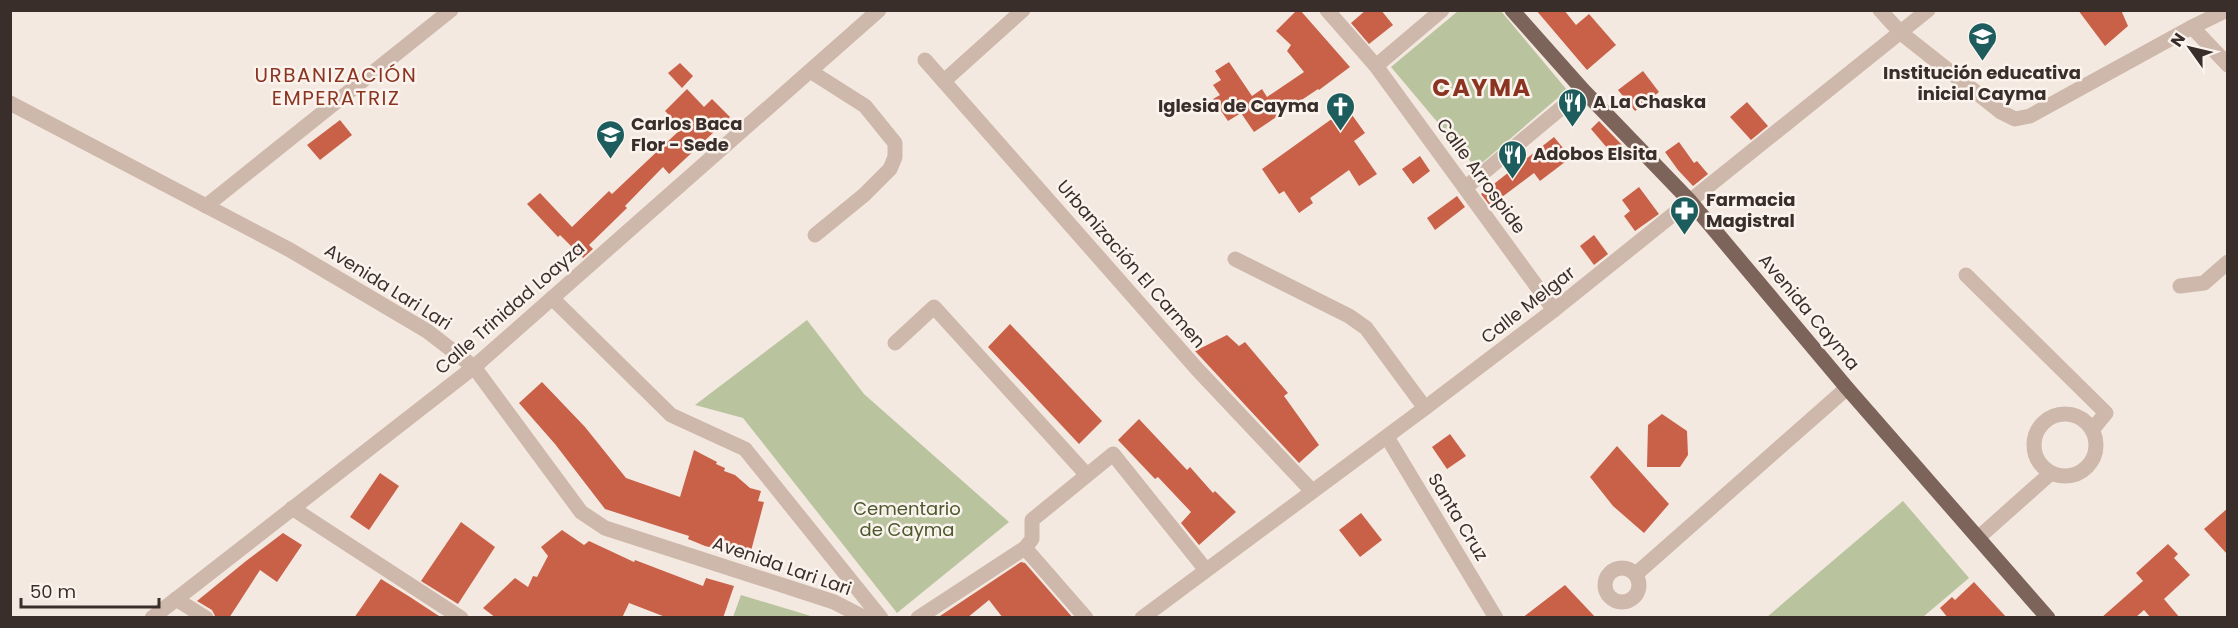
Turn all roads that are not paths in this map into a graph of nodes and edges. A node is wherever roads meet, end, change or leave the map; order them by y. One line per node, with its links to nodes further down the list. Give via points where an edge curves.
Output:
1 (451, 10): 21 (street)
2 (879, 10): 15 (street, Calle Trinidad Loayza)
3 (1023, 10): 16 (street)
4 (1327, 10): 14 (street, Calle Arrospide)
5 (1442, 10): 14 (street)
6 (1512, 10): 17 (main road, Avenida Cayma)
7 (1880, 10): 11 (street)
8 (1928, 10): 11 (street, Calle Melgar)
9 (2227, 10): 10 (street)
10 (2192, 27): 11 (street, via 2030,116 2015,119); 13 (street)
11 (1901, 33): 20 (street, Calle Melgar)
12 (925, 60): 16 (street, Urbanización El Carmen)
13 (2228, 65)
14 (1376, 66): 19 (street, Calle Arrospide)
15 (810, 71): 22 (street, via 865,106 895,143 890,169); 27 (street, Calle Trinidad Loayza)
16 (944, 81): 37 (street, Urbanización El Carmen, via 1189,360)
17 (1583, 90): 19 (street); 20 (main road, Avenida Cayma)
18 (10, 104): 21 (street, Avenida Lari Lari)
19 (1466, 188): 28 (street, Calle Arrospide)
20 (1690, 201): 28 (street, Calle Melgar); 31 (main road, Avenida Cayma)
21 (206, 206): 30 (street, Avenida Lari Lari, via 428,331)
22 (815, 235)
23 (1235, 259): 32 (street, via 1366,328)
24 (2228, 262): 26 (street, via 2204,283)
25 (1966, 275): 33 (street, via 2106,413)
26 (2180, 286)
27 (552, 298): 30 (street, Calle Trinidad Loayza); 43 (street, via 671,415 745,449)
28 (1554, 310): 32 (street, Calle Melgar)
29 (895, 343): 36 (street, via 934,307)
30 (474, 367): 38 (street, Calle Trinidad Loayza); 45 (street, Avenida Lari Lari, via 581,512 605,528)
31 (1847, 388): 39 (main road, Avenida Cayma); 42 (street)
32 (1425, 408): 34 (street, Calle Melgar)
33 (2092, 430): 35 (street, via 2096,449 2088,467 2070,476); 35 (street, via 2086,422 2068,414 2042,424 2034,451 2043,468)
34 (1387, 437): 37 (street, Calle Melgar); 54 (street, Santa Cruz)
35 (2051, 473): 39 (street)
36 (1086, 474): 40 (street, via 1032,520 1032,539); 41 (street, via 1113,454)
37 (1312, 491): 41 (street, Calle Melgar)
38 (292, 508): 44 (street, Calle Trinidad Loayza); 48 (street)
39 (1978, 538): 55 (main road, Avenida Cayma)
40 (1025, 548): 51 (street); 52 (street)
41 (1206, 570): 53 (street, Calle Melgar)
42 (1636, 574)
43 (860, 592): 45 (street, via 858,603); 50 (street)
44 (176, 599): 46 (street, Calle Trinidad Loayza); 47 (street)
45 (843, 606): 49 (street, Avenida Lari Lari)
46 (152, 618)
47 (206, 618)
48 (461, 618)
49 (865, 618)
50 (881, 618)
51 (918, 618)
52 (1086, 618)
53 (1142, 618)
54 (1496, 618)
55 (2048, 618)

